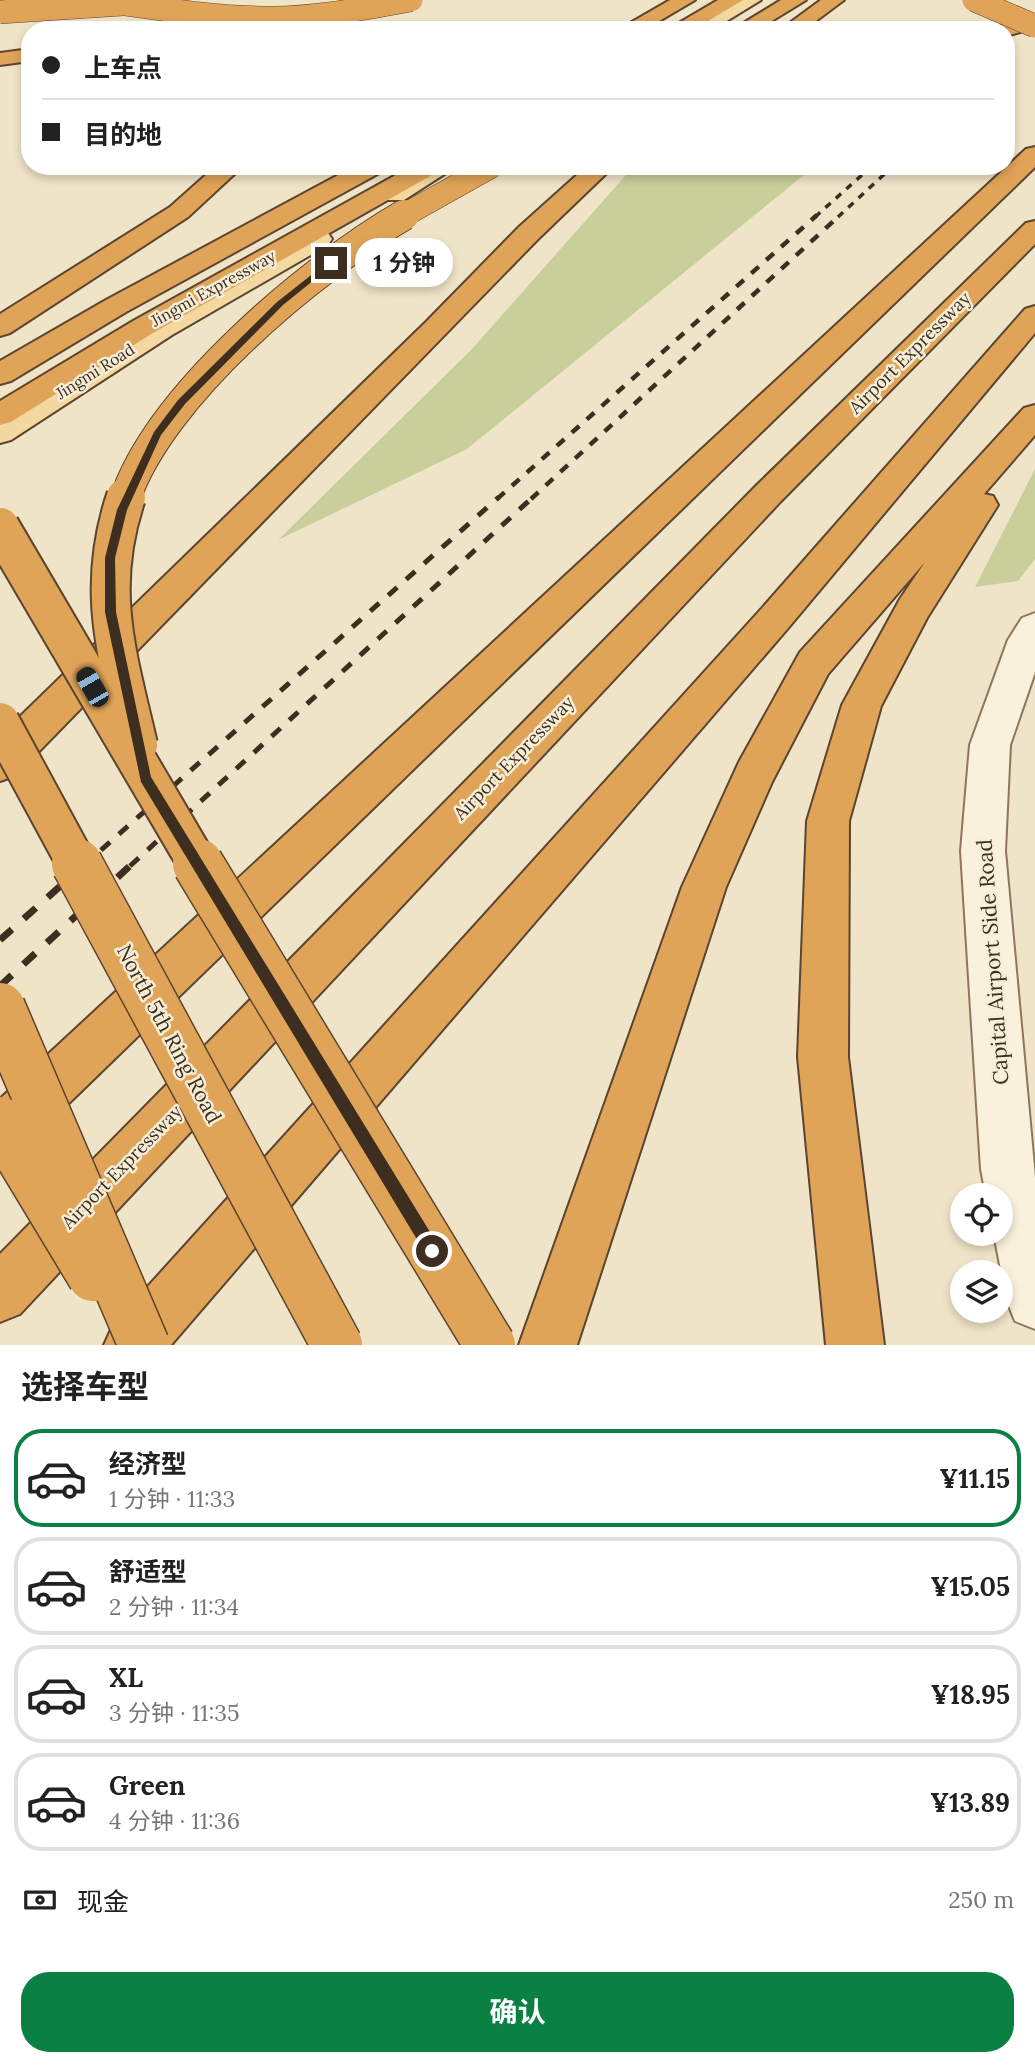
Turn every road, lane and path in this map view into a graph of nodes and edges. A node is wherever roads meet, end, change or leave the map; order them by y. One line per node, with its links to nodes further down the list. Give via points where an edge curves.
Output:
1 (97, 0): 12 (highway, bridge)
2 (126, 0): 13 (highway)
3 (191, 0): 11 (highway, bridge)
4 (411, 0): 12 (highway, bridge, via 323,15)
5 (684, 0): 15 (highway)
6 (733, 0): 16 (highway)
7 (751, 0): 17 (main road)
8 (796, 0): 18 (highway)
9 (834, 0): 19 (highway)
10 (974, 0): 20 (highway, bridge)
11 (0, 12)
12 (227, 16): 14 (highway, bridge)
13 (0, 19)
14 (265, 21)
15 (644, 21)
16 (694, 21)
17 (712, 21)
18 (758, 21)
19 (803, 21)
20 (1035, 24): 21 (highway)
21 (1015, 28)
22 (21, 39): 23 (highway)
23 (0, 40)
24 (21, 56): 25 (highway)
25 (0, 59)
26 (1035, 155): 27 (highway)
27 (1015, 174)
28 (221, 175): 38 (highway, via 179,212)
29 (357, 175): 39 (main road)
30 (357, 175): 40 (highway, Jingmi Expressway)
31 (414, 175): 41 (highway, Jingmi Expressway, via 143,327)
32 (429, 175): 44 (main road, Jingmi Road, via 162,329)
33 (476, 175): 49 (highway, bridge, via 349,249 280,303 181,402 157,434 122,510 110,558 110,612)
34 (590, 175): 48 (highway)
35 (1014, 175): 52 (highway)
36 (1035, 229): 53 (highway, Airport Expressway, via 769,493)
37 (1035, 315): 55 (highway, via 776,617)
38 (0, 327)
39 (0, 367)
40 (0, 374)
41 (0, 415)
42 (1035, 415): 59 (highway, via 814,663 754,775 704,887)
43 (1035, 423): 60 (highway, via 913,609 862,705 828,821 823,1057)
44 (0, 432)
45 (0, 527): 49 (highway, bridge)
46 (1035, 628): 54 (street, Capital Airport Side Road, via 990,745 983,851 1007,1169)
47 (0, 722): 57 (highway, North 5th Ring Road, bridge)
48 (0, 763)
49 (145, 778): 58 (highway, bridge)
50 (0, 1008): 56 (highway, bridge)
51 (0, 1122): 55 (highway, bridge)
52 (0, 1134)
53 (0, 1294)
54 (1035, 1301)
55 (134, 1345)
56 (144, 1345)
57 (337, 1345)
58 (490, 1345)
59 (548, 1345)
60 (855, 1345)

